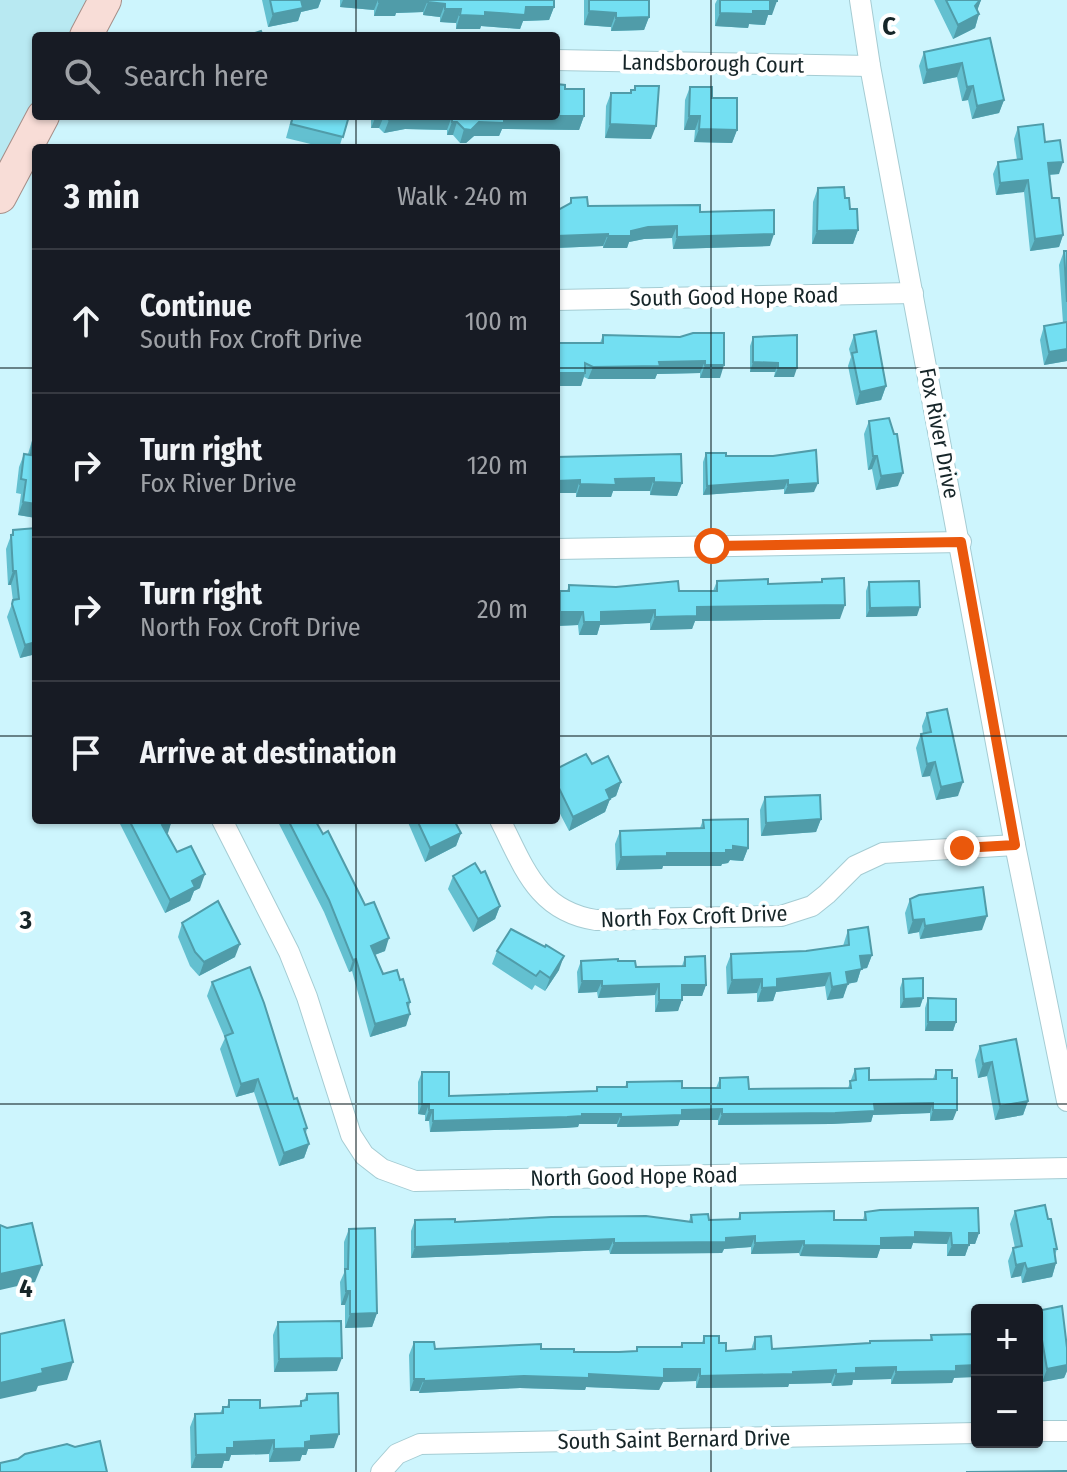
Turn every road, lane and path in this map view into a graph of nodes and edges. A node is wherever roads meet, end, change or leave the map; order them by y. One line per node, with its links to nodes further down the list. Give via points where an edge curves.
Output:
1 (105, 0): 3 (main road)
2 (860, 0): 5 (street, Fox River Drive)
3 (88, 32)
4 (560, 60): 5 (street, Landsborough Court)
5 (870, 66): 8 (street, Fox River Drive)
6 (41, 120): 7 (main road)
7 (0, 197)
8 (913, 293): 9 (street, South Good Hope Road); 10 (street, Fox River Drive)
9 (560, 300)
10 (961, 542): 11 (street); 14 (street, Fox River Drive)
11 (560, 549)
12 (224, 824): 16 (street, North Good Hope Road, via 289,952 351,1135 382,1169 415,1181)
13 (502, 824): 14 (street, North Fox Croft Drive, via 540,893 568,914 596,920 781,916 812,906 855,866 883,853)
14 (1015, 845): 15 (street, Fox River Drive)
15 (1067, 1101)
16 (1067, 1168)
17 (1043, 1431): 18 (street)
18 (1067, 1431)
19 (971, 1433): 20 (street, South Saint Bernard Drive, via 420,1444 397,1454)
20 (381, 1472)

